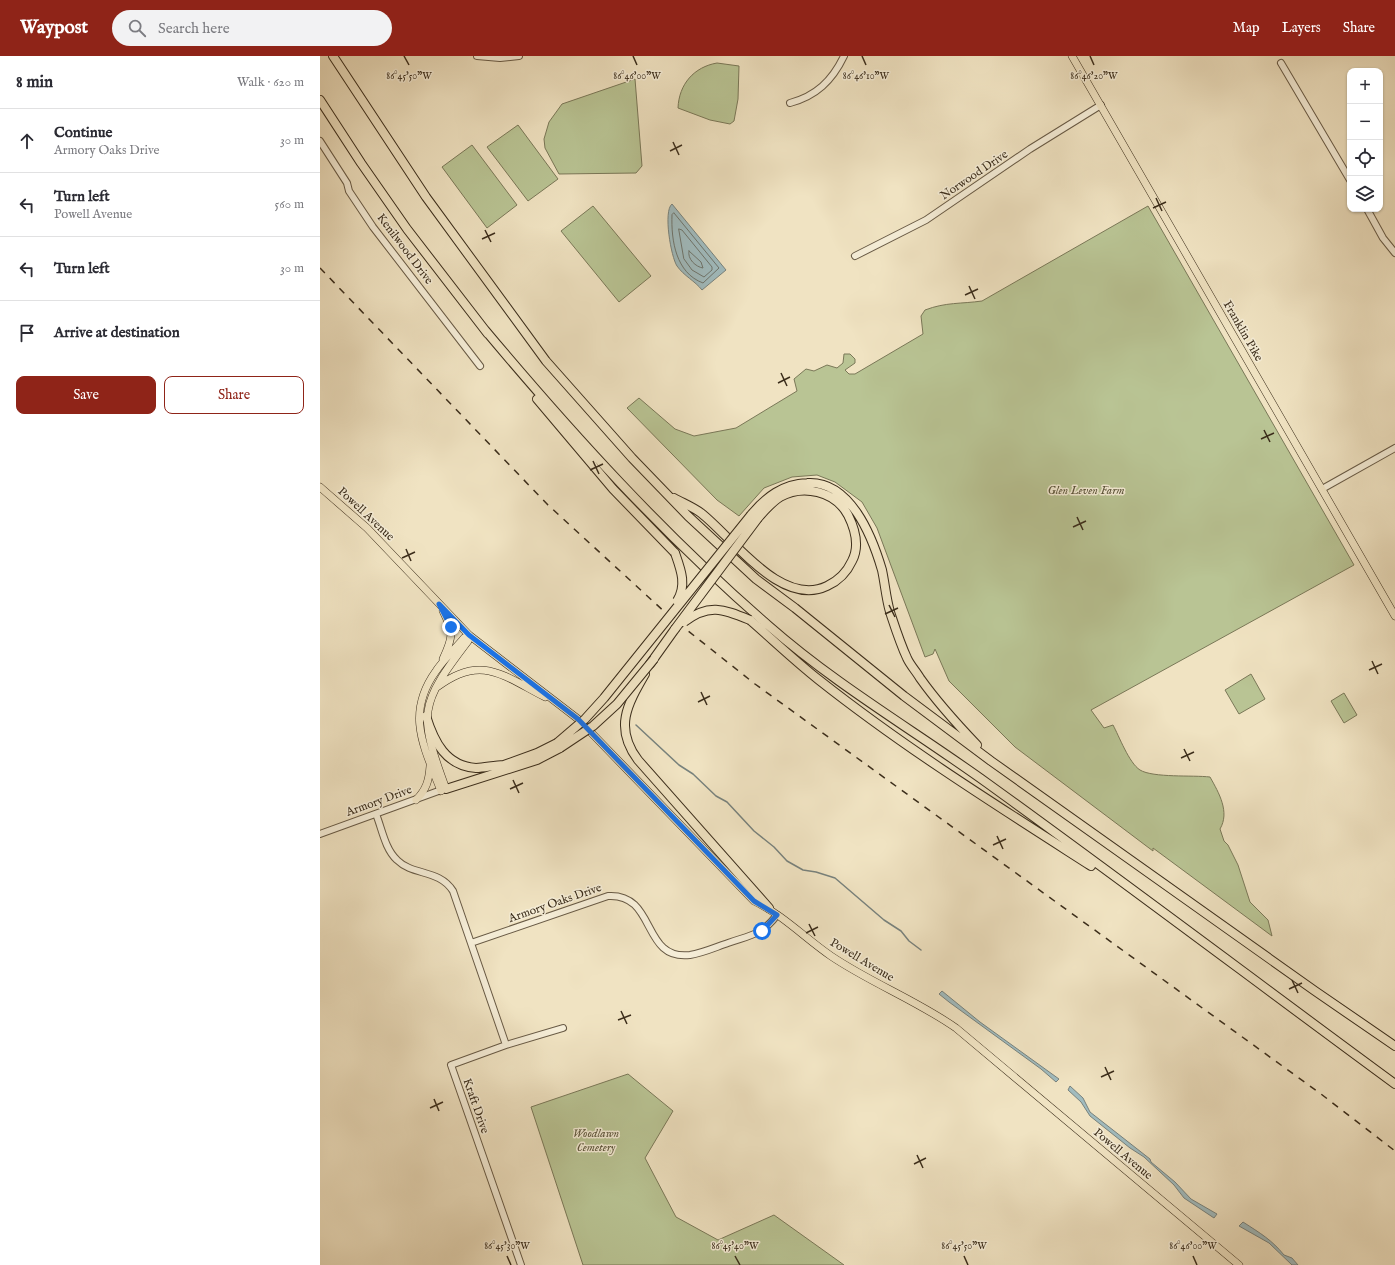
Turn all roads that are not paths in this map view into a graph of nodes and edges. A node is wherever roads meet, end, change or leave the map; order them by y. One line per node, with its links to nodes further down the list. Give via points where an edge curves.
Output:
1 (333, 56): 20 (highway, via 426,197 546,361)
2 (477, 56): 3 (street)
3 (519, 56)
4 (844, 56): 8 (street, via 824,86 809,96)
5 (1072, 56): 9 (main road, Franklin Pike)
6 (1281, 63): 11 (street)
7 (320, 100): 15 (highway, via 407,229)
8 (790, 103)
9 (1101, 106): 14 (street, Norwood Drive, via 1030,149 926,220); 19 (main road, Franklin Pike)
10 (320, 141): 16 (street, Kenilwood Drive, via 373,227)
11 (1348, 176)
12 (1369, 212): 13 (street)
13 (1395, 253)
14 (855, 256)
15 (484, 330): 24 (highway, bridge, via 551,418 613,489 675,553 683,576 682,593); 41 (highway, via 647,512 769,626 808,659 985,782)
16 (480, 366)
17 (1395, 448): 19 (street)
18 (320, 487): 22 (main road, Powell Avenue, via 367,528)
19 (1322, 490): 23 (main road, Franklin Pike)
20 (667, 494): 21 (highway, via 700,512 768,574 793,589 812,590 831,584 839,579 855,556 857,546 852,524 841,503 831,496 813,490 792,492 779,498); 33 (highway, via 756,579)
21 (755, 517): 24 (highway, bridge); 25 (highway, bridge); 33 (highway, via 764,500 776,492 801,483 814,482 826,485 849,500 871,539 882,570 890,612 907,659 937,702)
22 (439, 604): 26 (main road, Powell Avenue); 28 (main road, via 451,627 451,641)
23 (1395, 616)
24 (666, 621): 32 (highway, bridge, via 604,698)
25 (675, 629): 27 (highway); 41 (highway, bridge, via 694,615 711,610 725,610 750,620 818,680 884,727 999,807)
26 (469, 635): 28 (main road); 29 (main road, via 468,641 441,676); 30 (main road, Powell Avenue)
27 (654, 659): 32 (highway, bridge, via 593,726); 40 (highway, bridge, via 627,706 624,721 627,739 638,760)
28 (441, 663): 34 (main road, via 424,692 418,714 421,737)
29 (436, 687): 30 (main road, via 462,672 486,670 500,674); 31 (main road, via 429,701)
30 (562, 705): 40 (main road, Powell Avenue, via 604,745 754,901)
31 (426, 716): 35 (highway, via 437,744 442,752 454,761 472,767); 36 (main road, via 430,746)
32 (559, 745): 35 (highway); 36 (highway, via 537,760)
33 (991, 761): 46 (highway)
34 (431, 764): 36 (main road); 37 (main road, via 429,780 424,792)
35 (504, 765): 36 (highway)
36 (443, 790): 37 (street, Armory Drive)
37 (416, 800): 38 (street, Armory Drive)
38 (376, 814): 39 (street, Armory Drive); 43 (street, via 389,849 397,860 406,867 436,876 451,888)
39 (320, 834)
40 (769, 908): 42 (main road, Powell Avenue)
41 (1161, 912): 47 (highway)
42 (777, 915): 43 (street, Armory Oaks Drive, via 762,931 697,953 681,955 658,943 635,904 624,898 608,896); 48 (main road, Powell Avenue, via 832,956 932,1012 961,1032)
43 (471, 943): 45 (street)
44 (563, 1028): 45 (street, Kraft Drive)
45 (506, 1045): 49 (street, Kraft Drive, via 451,1065)
46 (1395, 1046)
47 (1395, 1084)
48 (1233, 1263): 50 (main road, Powell Avenue)
49 (521, 1265)
50 (1239, 1265)

